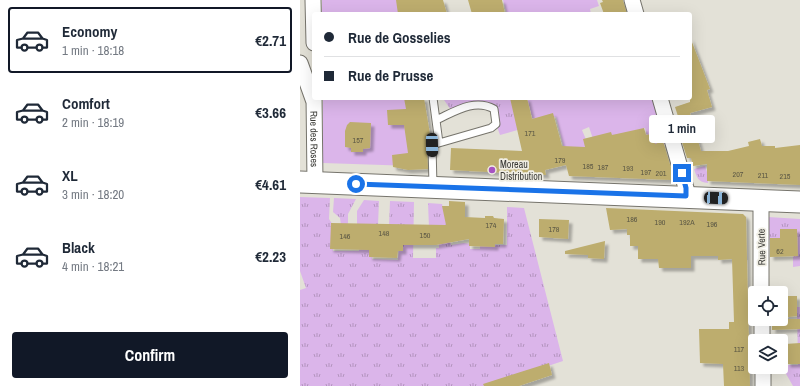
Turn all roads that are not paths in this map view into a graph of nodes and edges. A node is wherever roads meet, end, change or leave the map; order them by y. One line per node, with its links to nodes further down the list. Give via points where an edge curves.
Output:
1 (313, 0): 3 (street)
2 (632, 0): 4 (street)
3 (313, 12)
4 (635, 12)
5 (300, 63): 6 (street, Rue des Roses)
6 (312, 93)
7 (314, 100): 12 (street, Rue des Roses)
8 (433, 100): 10 (lane)
9 (661, 100): 14 (street, via 686,188)
10 (436, 120): 11 (lane); 11 (lane, via 477,104 494,109 496,114 496,124 491,128)
11 (439, 143): 13 (lane, via 432,145)
12 (307, 182): 13 (main road)
13 (433, 188): 14 (main road)
14 (686, 196): 15 (main road)
15 (761, 200): 16 (main road); 17 (street, Rue Verte)
16 (800, 202)
17 (761, 286)
18 (763, 374): 19 (street)
19 (763, 386)

